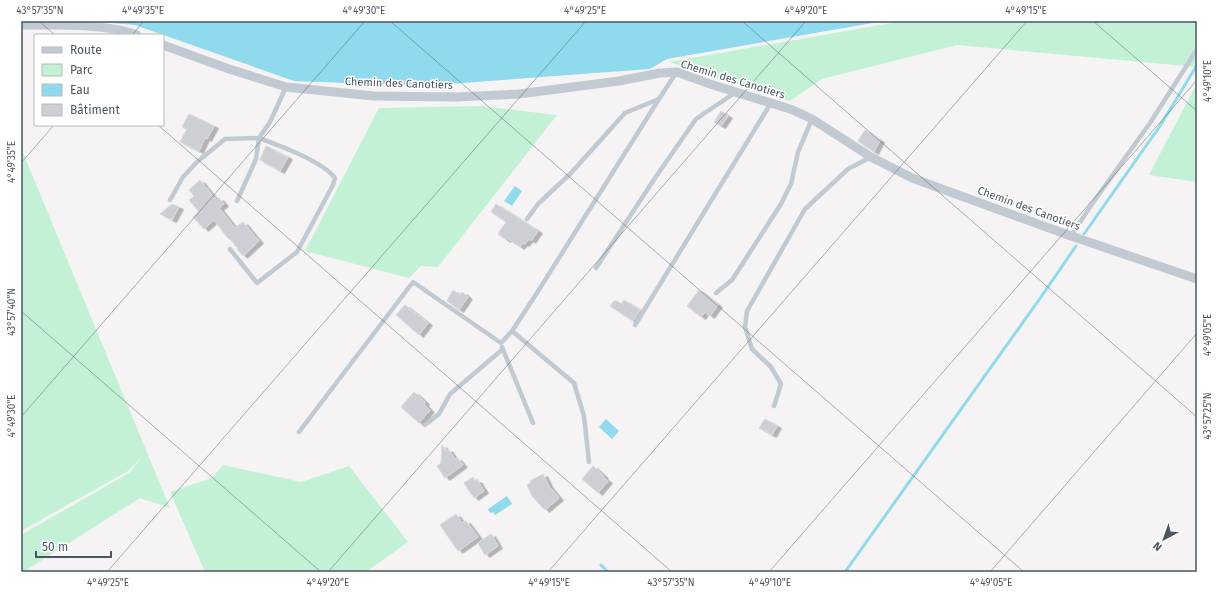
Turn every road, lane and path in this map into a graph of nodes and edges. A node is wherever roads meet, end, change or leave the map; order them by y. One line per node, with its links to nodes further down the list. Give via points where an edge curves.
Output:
1 (21, 25): 2 (street, via 70,25 125,30)
2 (135, 34)
3 (164, 45): 6 (street, Chemin des Canotiers)
4 (1196, 51): 16 (lane, via 1150,123)
5 (677, 72): 6 (street, Chemin des Canotiers, via 519,94 456,97 374,96); 7 (street, Chemin des Canotiers); 8 (lane)
6 (286, 87): 11 (lane, via 270,122)
7 (737, 92): 9 (street, Chemin des Canotiers); 18 (lane, via 696,119)
8 (659, 99): 15 (lane, via 625,113 571,173 538,204); 22 (lane)
9 (771, 103): 10 (street, Chemin des Canotiers); 21 (lane)
10 (812, 119): 12 (street, Chemin des Canotiers); 20 (lane, via 798,152 791,184 781,204 732,280)
11 (259, 138): 13 (lane, via 225,139 197,162); 14 (lane, via 256,159); 17 (lane, via 297,153 331,172 335,178 297,252 257,283)
12 (871, 157): 16 (street, Chemin des Canotiers, via 912,178); 25 (lane, via 848,169 805,208 747,311 745,327 752,349 772,367 781,384)
13 (170, 200)
14 (237, 201)
15 (527, 219)
16 (1071, 236): 19 (street, Chemin des Canotiers)
17 (230, 249)
18 (596, 268)
19 (1197, 279)
20 (716, 293)
21 (635, 325)
22 (512, 331): 23 (lane); 29 (lane, via 574,383 584,416)
23 (501, 343): 24 (lane); 28 (lane, via 413,282)
24 (503, 349): 26 (lane); 27 (lane, via 450,394 439,414)
25 (774, 406)
26 (533, 424)
27 (425, 425)
28 (299, 432)
29 (589, 462)

